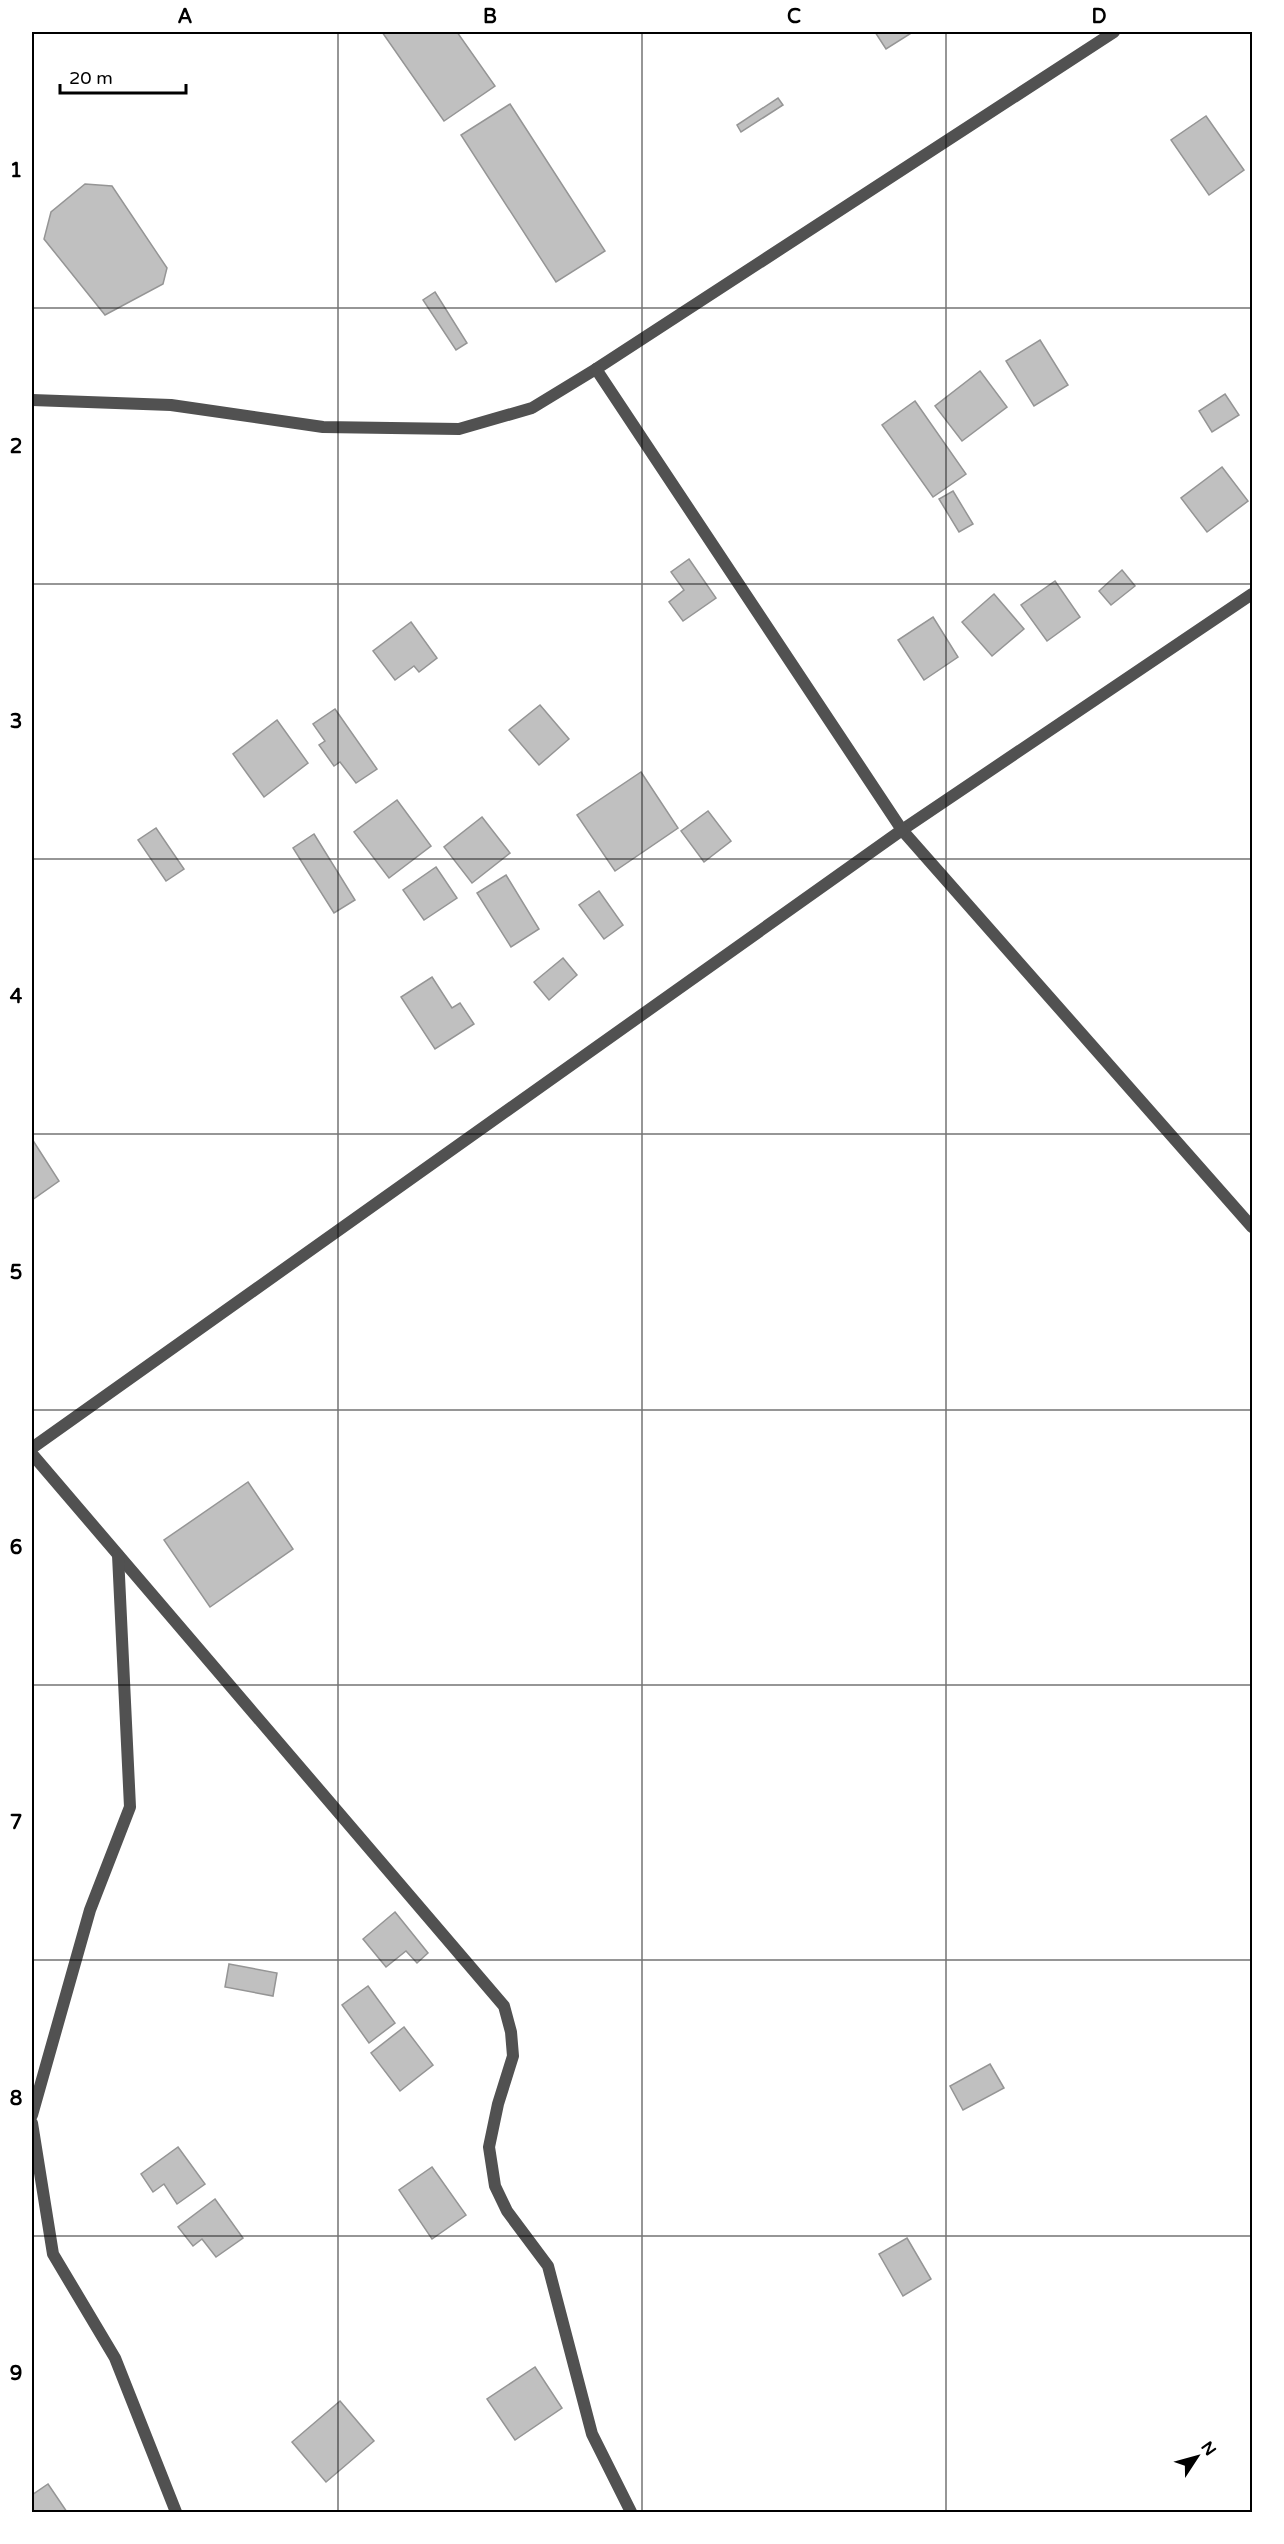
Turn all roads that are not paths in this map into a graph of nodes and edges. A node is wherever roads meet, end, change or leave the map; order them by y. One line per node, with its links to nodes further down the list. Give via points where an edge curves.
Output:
1 (1114, 32): 2 (street)
2 (596, 369): 3 (street, via 532,408 459,429 323,427 171,405); 5 (street)
3 (32, 400)
4 (1252, 594): 5 (street)
5 (902, 830): 6 (street); 7 (street)
6 (1252, 1227)
7 (32, 1448)
8 (32, 1454): 9 (street)
9 (118, 1555): 10 (street, via 130,1808 90,1910); 13 (street, via 504,2006 513,2056 489,2147 495,2186 507,2211 548,2266 592,2433)
10 (32, 2115)
11 (32, 2123): 12 (street, via 53,2254 115,2358)
12 (176, 2512)
13 (631, 2512)

